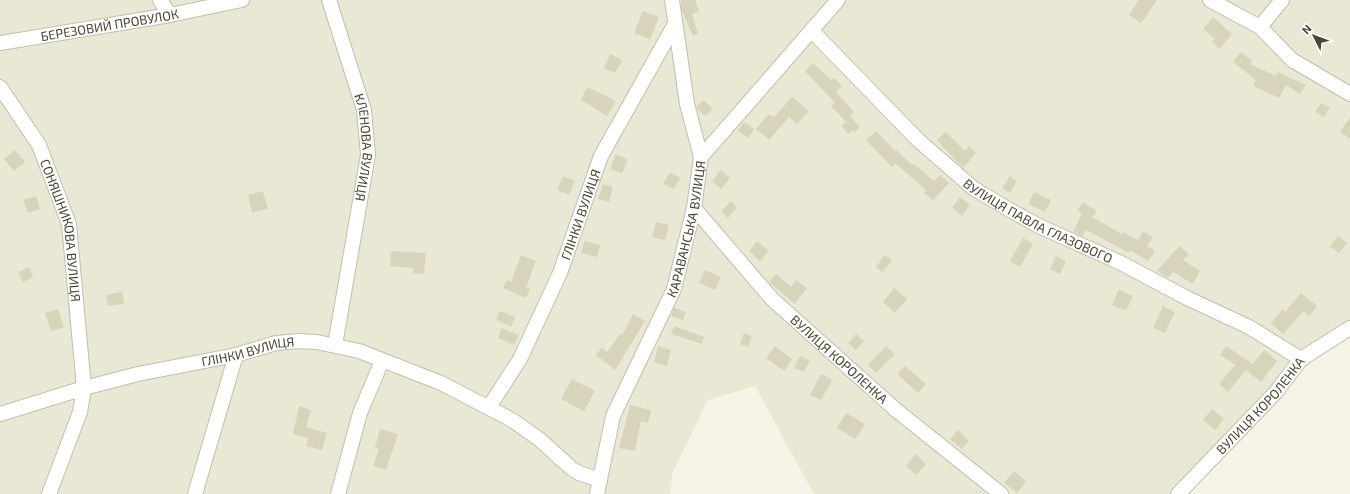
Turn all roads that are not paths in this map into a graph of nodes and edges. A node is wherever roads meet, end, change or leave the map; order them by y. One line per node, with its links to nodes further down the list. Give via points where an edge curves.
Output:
1 (160, 0): 8 (street)
2 (242, 0): 8 (street, БЕРЕЗОВИЙ ПРОВУЛОК)
3 (329, 0): 18 (street, КЛЕНОВА ВУЛИЦЯ, via 364,110 368,156)
4 (672, 0): 9 (street)
5 (838, 0): 11 (street, КАРАВАНСЬКА ВУЛИЦЯ)
6 (1210, 0): 10 (street)
7 (1282, 0): 10 (street)
8 (170, 15): 12 (street, БЕРЕЗОВИЙ ПРОВУЛОК)
9 (675, 24): 15 (street, via 687,104); 23 (street, ГЛІНКИ ВУЛИЦЯ, via 600,156 560,272 520,359)
10 (1260, 27): 14 (street, via 1292,60)
11 (812, 30): 15 (street, КАРАВАНСЬКА ВУЛИЦЯ); 20 (street, ВУЛИЦЯ ПАВЛА ГЛАЗОВОГО, via 918,140 973,188 1039,226 1121,263 1249,327)
12 (0, 42)
13 (0, 87): 22 (street, СОНЯШНИКОВА ВУЛИЦЯ, via 39,144 69,224)
14 (1350, 94)
15 (701, 157): 16 (street, КАРАВАНСЬКА ВУЛИЦЯ)
16 (694, 208): 25 (street, КАРАВАНСЬКА ВУЛИЦЯ, via 674,289 613,416); 29 (street, ВУЛИЦЯ КОРОЛЕНКА, via 772,299 896,410)
17 (1350, 328): 20 (street, ВУЛИЦЯ КОРОЛЕНКА)
18 (335, 345): 19 (street, ГЛІНКИ ВУЛИЦЯ, via 300,341 276,343); 21 (street, ГЛІНКИ ВУЛИЦЯ, via 359,350)
19 (236, 355): 22 (street, ГЛІНКИ ВУЛИЦЯ, via 138,374); 27 (street)
20 (1302, 359): 30 (street, ВУЛИЦЯ КОРОЛЕНКА, via 1276,392)
21 (382, 361): 23 (street, ГЛІНКИ ВУЛИЦЯ, via 441,383); 28 (street, via 360,413)
22 (84, 388): 24 (street, ГЛІНКИ ВУЛИЦЯ); 26 (street, СОНЯШНИКОВА ВУЛИЦЯ, via 80,412)
23 (489, 407): 25 (street, ГЛІНКИ ВУЛИЦЯ, via 539,439 571,468)
24 (0, 414)
25 (599, 487)
26 (49, 494)
27 (195, 494)
28 (338, 494)
29 (1001, 494)
30 (1178, 494)

